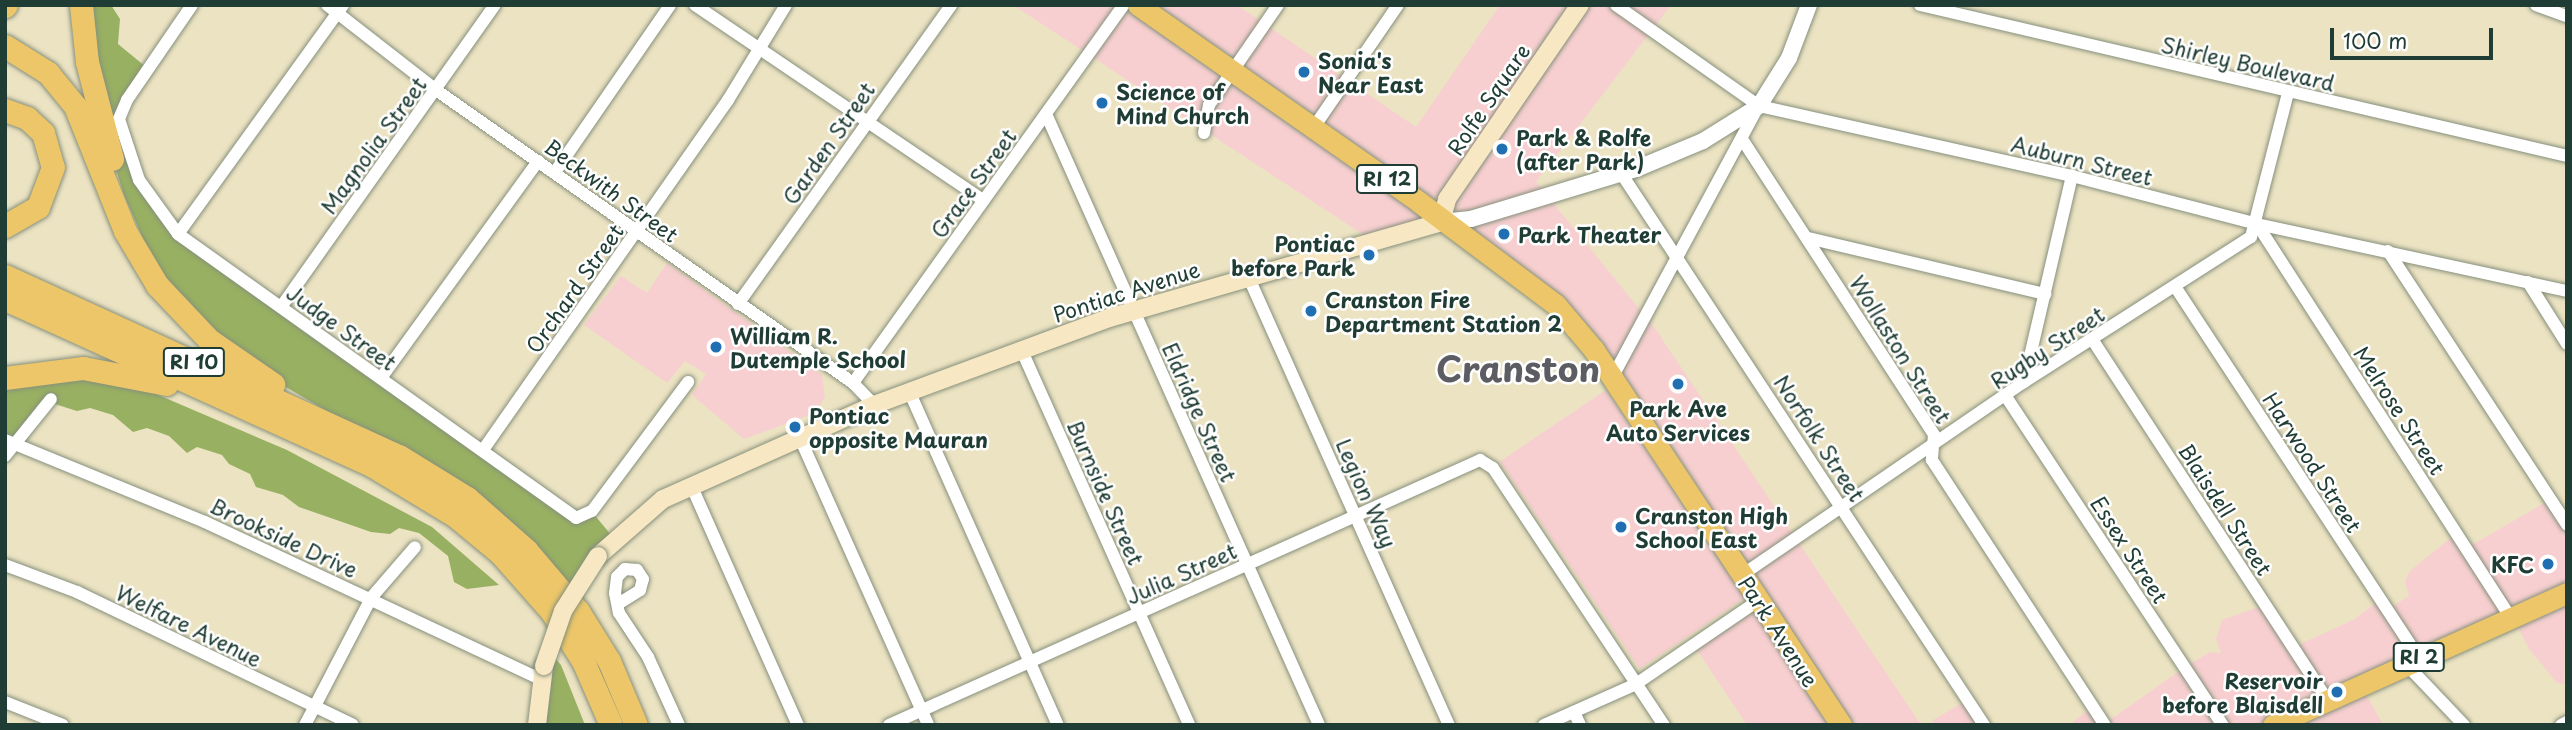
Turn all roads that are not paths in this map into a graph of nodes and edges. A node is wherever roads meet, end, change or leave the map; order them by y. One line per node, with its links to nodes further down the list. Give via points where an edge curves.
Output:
1 (81, 5): 54 (highway, via 87,62 119,181 147,255)
2 (192, 5): 41 (street, Judge Street, via 127,100 119,119 139,180)
3 (495, 5): 22 (street, Magnolia Street)
4 (670, 5): 33 (street)
5 (695, 5): 20 (street)
6 (786, 5): 20 (street, Orchard Street)
7 (951, 5): 27 (street, Garden Street)
8 (1124, 5): 26 (street, Grace Street)
9 (1138, 5): 21 (main road, Park Avenue / RI 12)
10 (1278, 5): 21 (street)
11 (1398, 5): 28 (street)
12 (1580, 5): 37 (main road, Rolfe Square, via 1447,199)
13 (1616, 5): 24 (street, Auburn Street)
14 (1808, 5): 24 (street, Pontiac Avenue, via 1789,58)
15 (1920, 5): 23 (street, Shirley Boulevard)
16 (2536, 5): 18 (street)
17 (336, 8): 22 (street, Beckwith Street); 41 (street)
18 (2567, 16)
19 (9, 47): 54 (highway, via 48,73 75,106 132,245)
20 (760, 48): 27 (street); 40 (street, Orchard Street)
21 (1233, 71): 28 (main road, Park Avenue / RI 12); 29 (street, via 1209,105)
22 (436, 90): 32 (street, Beckwith Street); 53 (street, Magnolia Street)
23 (2288, 93): 31 (street, Shirley Boulevard); 38 (street)
24 (1759, 106): 30 (street); 34 (street, Pontiac Avenue, via 1703,141); 35 (street, Auburn Street)
25 (5, 110): 39 (highway, via 27,118 43,133 52,167 38,207)
26 (1046, 114): 36 (street, Grace Street); 55 (street, Eldridge Street)
27 (866, 121): 36 (street); 52 (street, Garden Street)
28 (1314, 127): 37 (main road, Park Avenue / RI 12)
29 (1204, 133)
30 (1742, 139): 42 (street, Wollaston Street); 44 (street)
31 (2567, 156)
32 (538, 161): 33 (street, Beckwith Street); 61 (street)
33 (555, 172): 40 (street, Beckwith Street)
34 (1621, 173): 37 (street, Pontiac Avenue, via 1471,219); 44 (street, Norfolk Street)
35 (2072, 176): 38 (street, Auburn Street); 50 (street)
36 (983, 200): 63 (street, Grace Street)
37 (1441, 222): 46 (main road, Pontiac Avenue); 60 (main road, Park Avenue / RI 12, via 1556,305)
38 (2257, 224): 43 (street, Auburn Street); 48 (street, Rugby Street, via 2251,236); 89 (street, Melrose Street)
39 (5, 226)
40 (636, 232): 52 (street, Beckwith Street); 74 (street, Orchard Street)
41 (178, 234): 53 (street, Judge Street)
42 (1808, 238): 50 (street); 72 (street, Wollaston Street, via 1934,435)
43 (2388, 251): 47 (street, Auburn Street); 79 (street)
44 (1679, 258): 60 (street); 77 (street, Norfolk Street)
45 (5, 276): 73 (highway, RI 10)
46 (1248, 276): 55 (main road, Pontiac Avenue); 78 (street, Legion Way)
47 (2528, 282): 49 (street, Auburn Street); 57 (street)
48 (2176, 288): 56 (street, Rugby Street); 90 (street, Harwood Street)
49 (2567, 290)
50 (2045, 294): 64 (street)
51 (5, 299): 70 (highway, RI 10)
52 (738, 304): 63 (street, Beckwith Street)
53 (281, 307): 61 (street, Judge Street)
54 (181, 311): 73 (highway, via 240,364)
55 (1134, 311): 58 (main road, Pontiac Avenue); 82 (street, Eldridge Street)
56 (2092, 339): 64 (street, Rugby Street); 94 (street, Blaisdell Street)
57 (2567, 344)
58 (1022, 351): 65 (main road, Pontiac Avenue); 88 (street, Burnside Street)
59 (5, 378): 70 (highway, via 68,368 125,373 190,391)
60 (1612, 378): 83 (main road, Park Avenue / RI 12)
61 (381, 379): 74 (street, Judge Street)
62 (688, 382): 74 (street, Judge Street, via 592,511 576,518)
63 (853, 383): 68 (street, Beckwith Street)
64 (2024, 383): 66 (street, Rugby Street)
65 (910, 393): 68 (main road, Pontiac Avenue); 91 (street)
66 (2006, 395): 72 (street, Rugby Street); 120 (street, Essex Street)
67 (51, 399): 71 (street)
68 (874, 405): 69 (main road, Pontiac Avenue)
69 (799, 436): 76 (main road, Pontiac Avenue); 97 (street)
70 (317, 440): 104 (highway, RI 10, via 414,488 500,553 562,628)
71 (9, 441): 75 (street); 85 (street, Brookside Drive, via 192,516)
72 (1934, 447): 77 (street, Rugby Street); 119 (street, Wollaston Street, via 1932,460)
73 (382, 448): 105 (highway, RI 10, via 467,498 540,565 599,644)
74 (483, 450)
75 (5, 456)
76 (691, 485): 92 (main road, Pontiac Avenue, bridge, via 643,514 598,556 563,611); 107 (street)
77 (1842, 508): 83 (street, Rugby Street); 118 (street, Norfolk Street)
78 (1356, 515): 82 (street, Julia Street); 93 (street, Julia Street, via 1476,461 1488,462); 113 (street, Legion Way)
79 (2567, 525)
80 (415, 547): 85 (street)
81 (5, 565): 96 (street, Welfare Avenue, via 77,592)
82 (1247, 565): 88 (street, Julia Street); 112 (street, Eldridge Street)
83 (1742, 575): 86 (main road, Park Avenue / RI 12)
84 (2567, 593): 89 (main road, RI 2)
85 (371, 598): 92 (street, Brookside Drive); 96 (street)
86 (1759, 600): 93 (street); 117 (main road, Park Avenue / RI 12)
87 (618, 604): 106 (street, via 623,624 648,657)
88 (1139, 613): 91 (street, Julia Street); 111 (street, Burnside Street)
89 (2511, 618): 90 (main road, RI 2)
90 (2411, 660): 94 (main road, RI 2); 122 (street, Harwood Street)
91 (1030, 662): 97 (street, Julia Street); 110 (street)
92 (543, 673): 103 (main road, Pontiac Avenue)
93 (1636, 684): 98 (street); 116 (street)
94 (2328, 700): 121 (main road, RI 2)
95 (5, 702): 100 (street)
96 (314, 706): 101 (street); 102 (street, Welfare Avenue)
97 (921, 710): 108 (street, Julia Street); 109 (street)
98 (1574, 712): 114 (street); 115 (street)
99 (2567, 722): 123 (street)
100 (63, 725)
101 (305, 725)
102 (353, 725)
103 (537, 725)
104 (611, 725)
105 (636, 725)
106 (679, 725)
107 (798, 725)
108 (890, 725)
109 (928, 725)
110 (1058, 725)
111 (1189, 725)
112 (1319, 725)
113 (1449, 725)
114 (1544, 725)
115 (1580, 725)
116 (1664, 725)
117 (1841, 725)
118 (1984, 725)
119 (2105, 725)
120 (2223, 725)
121 (2273, 725)
122 (2464, 725)
123 (2561, 725)

